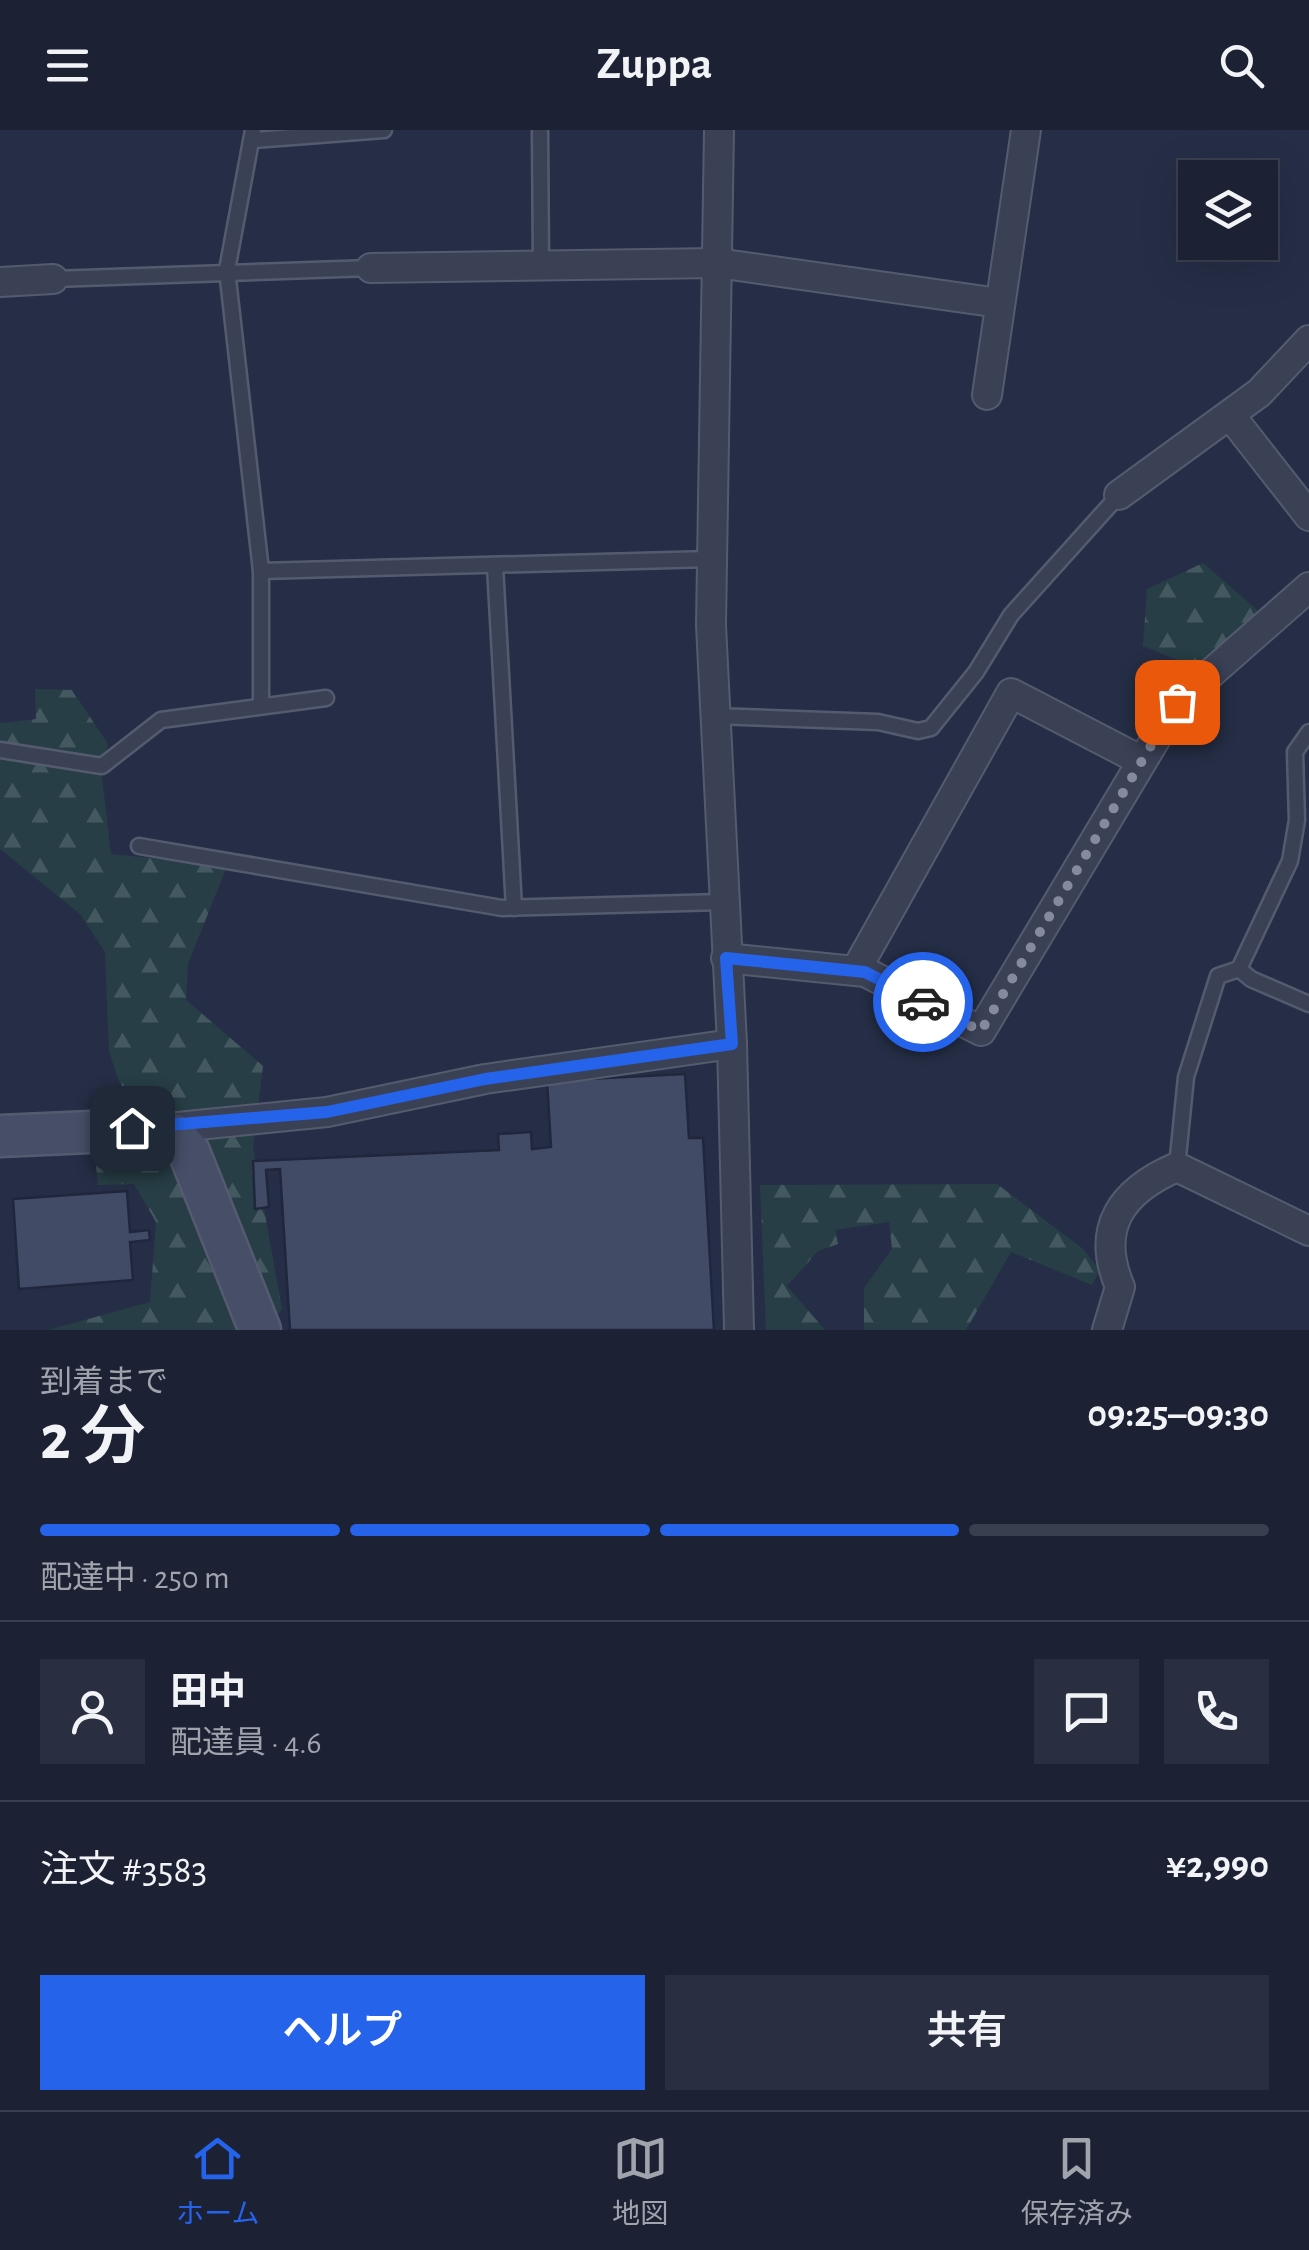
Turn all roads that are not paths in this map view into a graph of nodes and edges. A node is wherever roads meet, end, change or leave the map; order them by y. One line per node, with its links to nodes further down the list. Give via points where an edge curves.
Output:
1 (384, 130): 5 (lane)
2 (540, 130): 7 (lane)
3 (719, 130): 6 (street)
4 (1026, 130): 12 (street)
5 (254, 135): 9 (lane)
6 (717, 263): 7 (street); 12 (street); 18 (street)
7 (540, 265): 8 (street)
8 (371, 268): 9 (lane)
9 (227, 270): 10 (lane); 20 (lane)
10 (53, 279): 11 (street)
11 (0, 282)
12 (999, 303): 14 (street)
13 (1309, 340): 15 (street)
14 (988, 395)
15 (1230, 415): 16 (street); 17 (street)
16 (1120, 495): 24 (lane, via 1011,615 931,728)
17 (1309, 516)
18 (710, 559): 19 (lane); 24 (street)
19 (494, 566): 20 (lane); 30 (lane)
20 (261, 572): 23 (lane)
21 (1309, 587): 27 (street, via 1177,702)
22 (326, 698): 23 (lane)
23 (261, 706): 26 (lane, via 161,720 102,766)
24 (714, 716): 29 (street)
25 (1309, 732): 32 (lane, via 1295,752 1297,820 1290,861)
26 (0, 750)
27 (1142, 761): 33 (street, via 981,1031); 33 (street, via 1011,694)
28 (139, 846): 30 (lane)
29 (722, 902): 30 (lane); 31 (street)
30 (514, 908)
31 (726, 958): 33 (street); 35 (street)
32 (1239, 969): 34 (lane); 38 (lane, via 1218,976 1186,1077)
33 (856, 970)
34 (1309, 1004)
35 (732, 1044): 36 (street, via 485,1079 327,1112); 41 (street)
36 (158, 1129): 37 (street); 40 (street, via 189,1152)
37 (0, 1136)
38 (1177, 1167): 39 (street); 42 (street, via 1138,1188 1112,1225 1108,1259 1120,1287)
39 (1309, 1231)
40 (260, 1330)
41 (739, 1330)
42 (1107, 1330)

